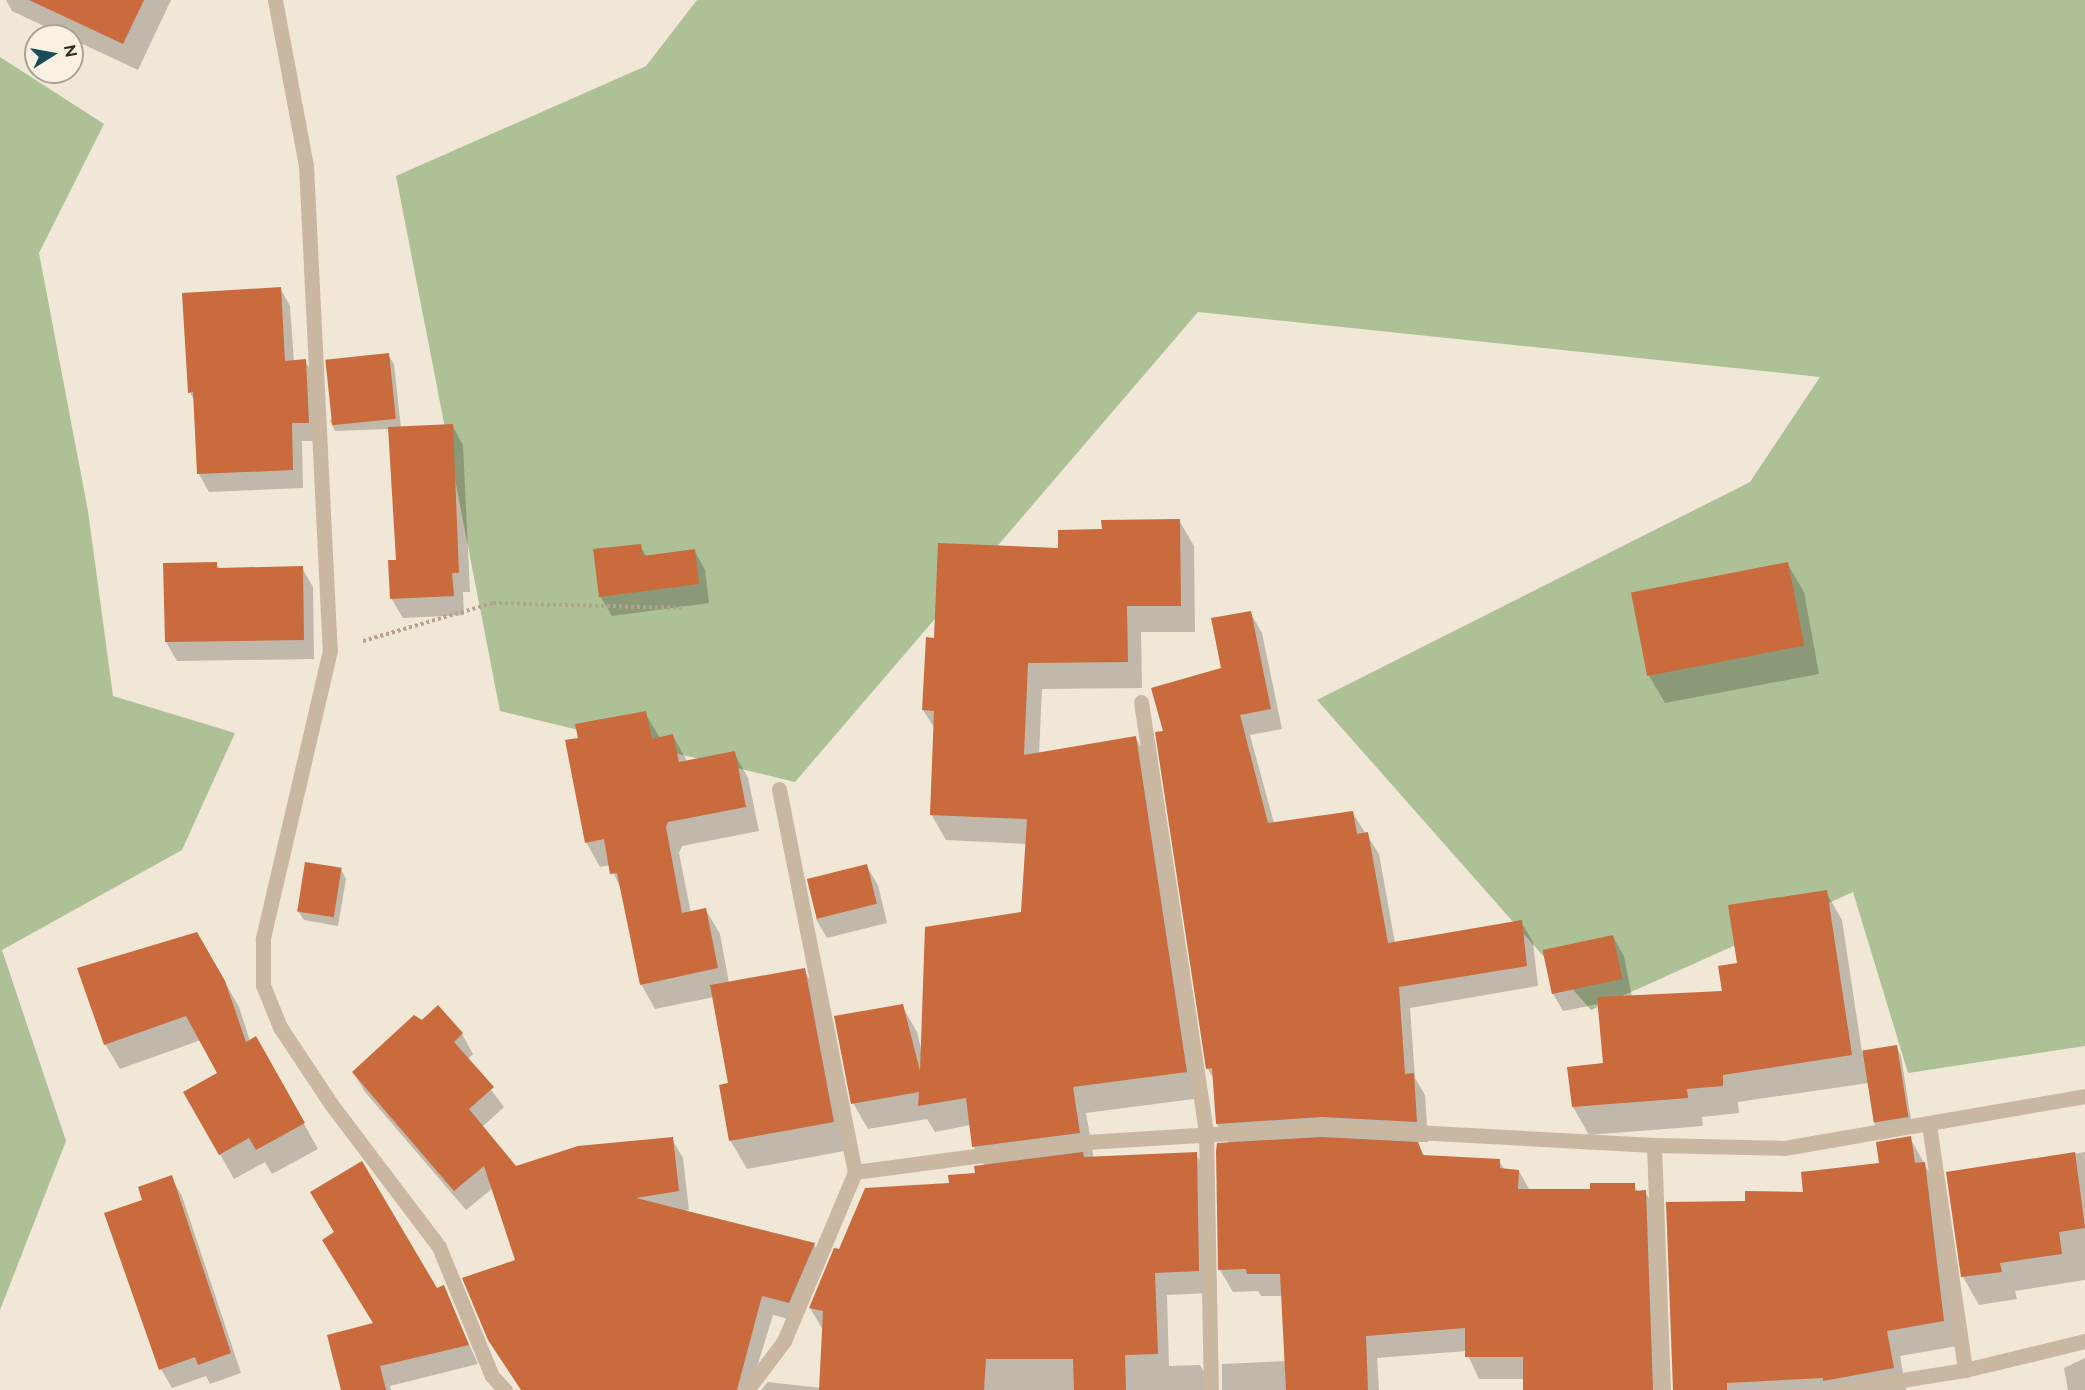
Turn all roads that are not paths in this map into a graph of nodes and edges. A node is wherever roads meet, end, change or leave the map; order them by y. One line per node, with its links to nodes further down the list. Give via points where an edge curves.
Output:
1 (275, 0): 11 (street, via 306,165 330,650 263,939 263,985 280,1027 331,1104 439,1247 492,1376)
2 (1141, 702): 6 (street)
3 (779, 789): 8 (street)
4 (2085, 1096): 5 (street)
5 (1929, 1125): 7 (street, via 1784,1148); 10 (street)
6 (1206, 1134): 7 (street, via 1322,1127); 8 (street, via 1071,1143); 13 (street)
7 (1654, 1145): 14 (street)
8 (855, 1172): 12 (street, via 784,1341)
9 (2085, 1341): 10 (street)
10 (1965, 1370): 15 (street)
11 (505, 1390)
12 (747, 1390)
13 (1211, 1390)
14 (1663, 1390)
15 (1840, 1390)

